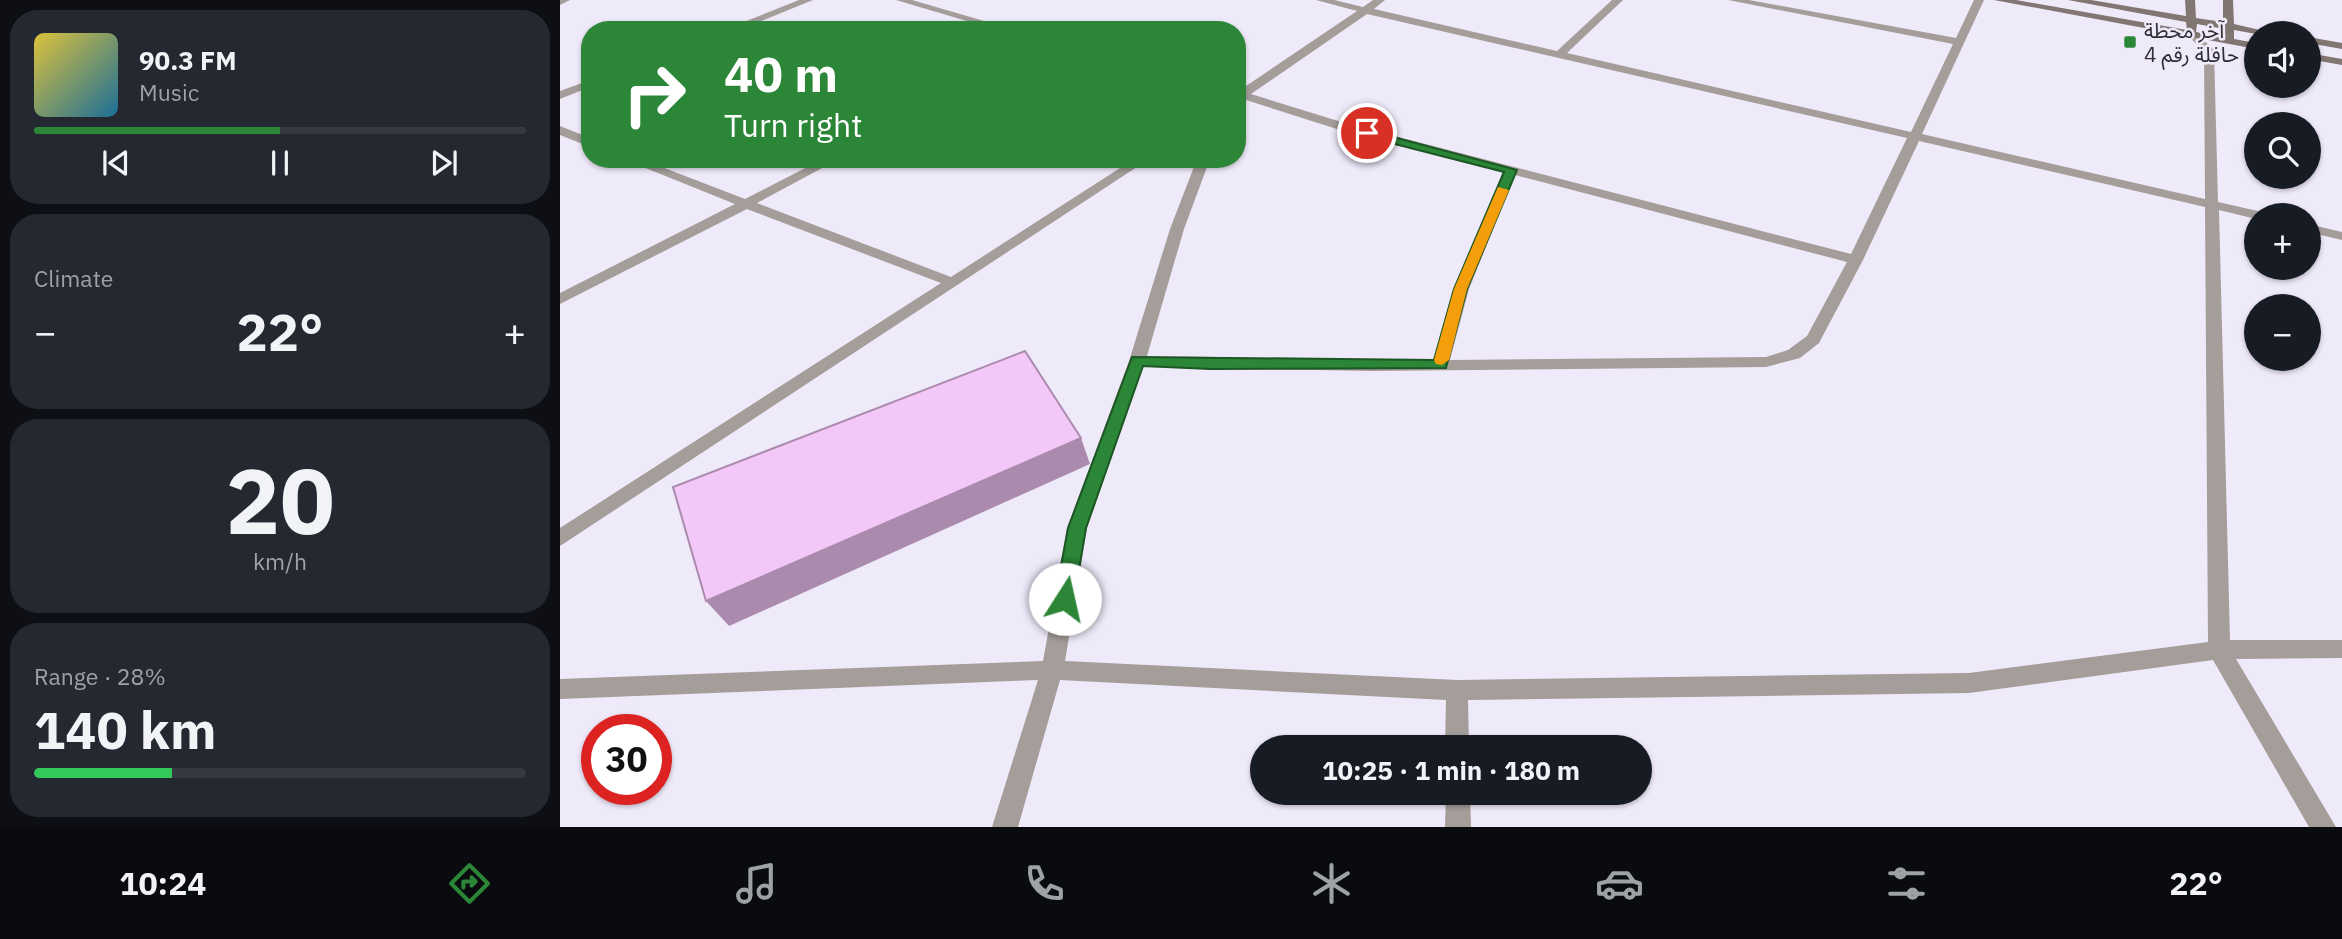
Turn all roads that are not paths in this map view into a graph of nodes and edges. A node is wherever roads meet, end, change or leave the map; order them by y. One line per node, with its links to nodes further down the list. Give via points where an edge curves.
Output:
1 (808, 0): 16 (street)
2 (901, 0): 13 (street)
3 (941, 0): 13 (street)
4 (1321, 0): 14 (street)
5 (1380, 0): 14 (street)
6 (1618, 0): 27 (street)
7 (1733, 0): 21 (street)
8 (1979, 0): 21 (street)
9 (1999, 0): 20 (main road)
10 (2073, 0): 15 (main road)
11 (2190, 0): 15 (main road)
12 (2228, 0): 18 (main road)
13 (926, 6): 17 (street)
14 (1365, 10): 27 (street); 31 (street)
15 (2191, 20): 18 (main road); 20 (main road)
16 (753, 21)
17 (978, 21)
18 (2229, 26): 19 (main road); 22 (main road)
19 (2244, 29)
20 (2193, 36): 22 (main road); 26 (street)
21 (1958, 42): 35 (street)
22 (2229, 42): 24 (main road); 26 (street)
23 (2321, 42): 25 (main road)
24 (2244, 44)
25 (2342, 46)
26 (2209, 50): 43 (street)
27 (1559, 55): 35 (street)
28 (2321, 58): 29 (main road)
29 (2342, 62)
30 (581, 87): 32 (street)
31 (1246, 90)
32 (560, 95)
33 (1246, 97): 41 (street)
34 (563, 133): 36 (street)
35 (1913, 136): 43 (street); 47 (street)
36 (581, 140)
37 (652, 168): 42 (street)
38 (815, 168): 42 (street)
39 (1129, 168): 48 (street)
40 (1201, 168): 50 (street)
41 (1511, 170): 47 (street); 51 (street, via 1461,289)
42 (746, 204): 48 (street); 49 (street)
43 (2211, 204): 44 (street); 54 (street)
44 (2244, 212)
45 (2321, 231): 46 (street)
46 (2342, 236)
47 (1856, 260): 51 (street, via 1814,339 1794,354 1766,362)
48 (951, 282): 52 (street)
49 (560, 299)
50 (1137, 360): 51 (street); 55 (street, via 1077,528)
51 (1440, 365)
52 (560, 538)
53 (2342, 649): 54 (street)
54 (2219, 650): 57 (street, via 1969,683); 62 (street)
55 (1052, 670): 56 (street); 57 (street); 60 (street)
56 (560, 689)
57 (1457, 690): 58 (street)
58 (1457, 735)
59 (1458, 805): 61 (street)
60 (1005, 827)
61 (1458, 827)
62 (2323, 827)

